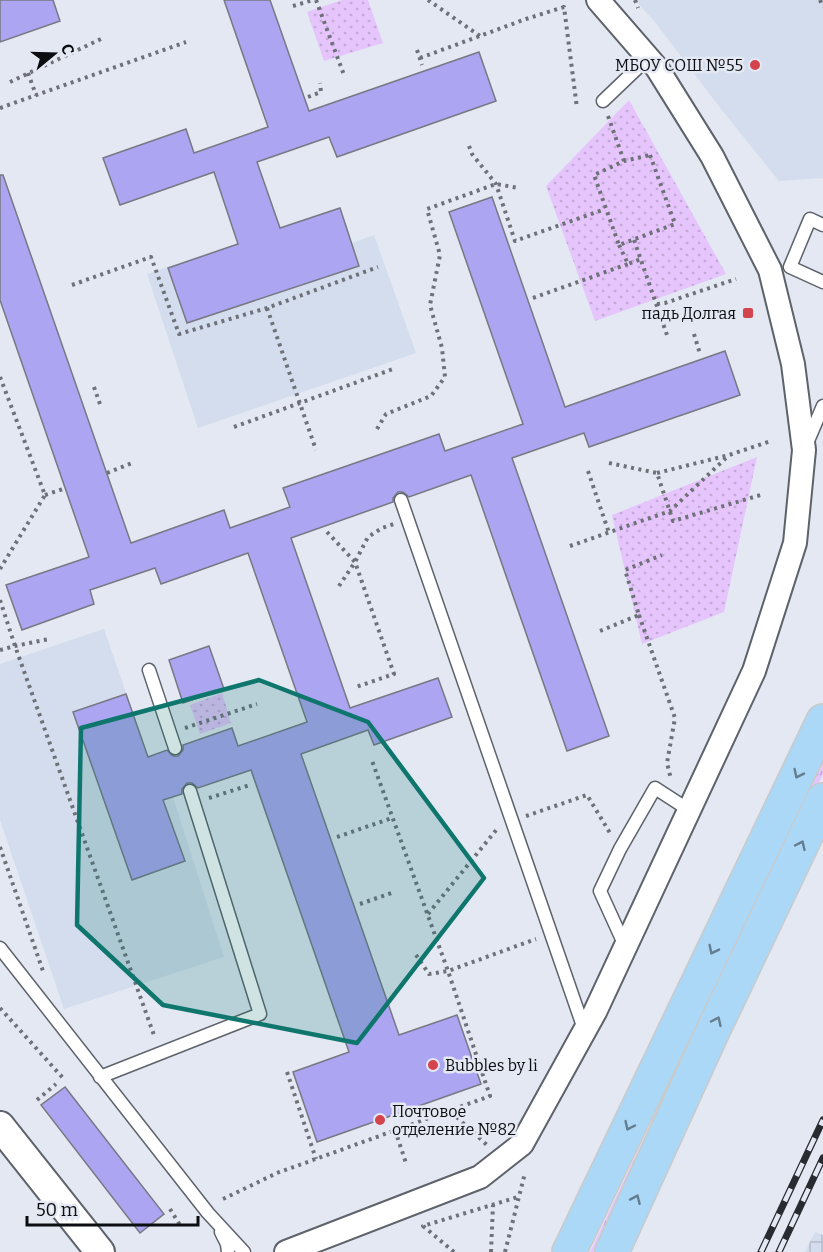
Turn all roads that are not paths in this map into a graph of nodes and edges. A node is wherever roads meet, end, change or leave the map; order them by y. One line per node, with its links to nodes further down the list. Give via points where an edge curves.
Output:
1 (598, 0): 2 (street)
2 (648, 58): 3 (lane); 7 (street, via 712,156 770,270 793,364)
3 (603, 101)
4 (823, 225): 5 (lane, via 810,219 790,267)
5 (823, 282)
6 (823, 406): 7 (lane)
7 (804, 450): 14 (street, via 795,543 753,670)
8 (401, 500): 17 (lane)
9 (149, 670): 11 (lane)
10 (823, 721): 25 (main road, one-way to 25)
11 (175, 748)
12 (192, 797): 18 (lane, via 260,1014)
13 (823, 800): 26 (main road, one-way to 13)
14 (689, 810): 15 (street); 15 (lane, via 655,788 600,891)
15 (625, 946): 17 (street)
16 (0, 948): 18 (lane)
17 (584, 1029): 24 (street, via 522,1144 480,1177)
18 (100, 1077): 20 (lane)
19 (0, 1126): 21 (street)
20 (217, 1223): 22 (lane); 23 (lane)
21 (100, 1252)
22 (228, 1252)
23 (244, 1252)
24 (286, 1252)
25 (569, 1252)
26 (612, 1252)

